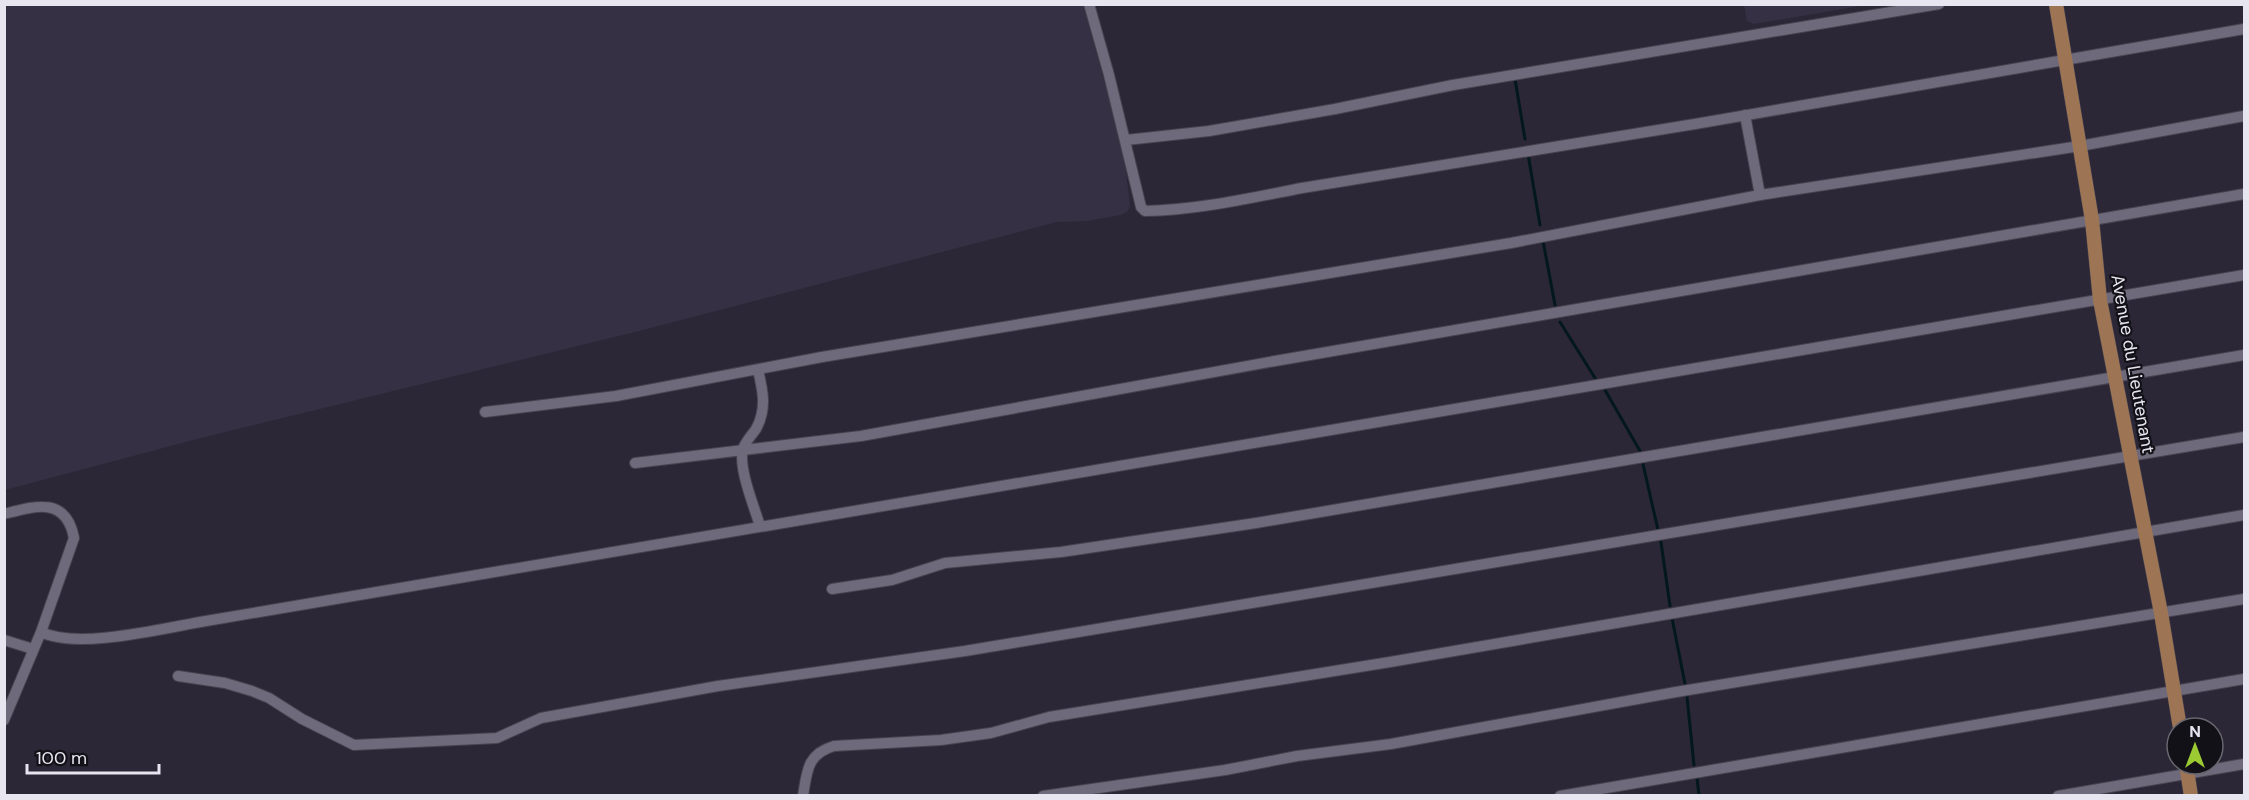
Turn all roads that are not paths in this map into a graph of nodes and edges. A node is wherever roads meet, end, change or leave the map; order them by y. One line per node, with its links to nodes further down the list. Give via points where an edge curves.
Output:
1 (1089, 4): 8 (street)
2 (1939, 4): 8 (street, via 1453,85 1209,131)
3 (2056, 4): 5 (main road, Avenue du Lieutenant)
4 (2244, 29): 5 (street)
5 (2066, 60): 6 (street); 9 (main road, Avenue du Lieutenant)
6 (1745, 115): 8 (street, via 1157,211 1141,207); 11 (street)
7 (2244, 117): 9 (street)
8 (1126, 140)
9 (2080, 146): 11 (street); 12 (main road, Avenue du Lieutenant)
10 (2244, 194): 12 (street)
11 (1760, 195): 16 (street, via 1511,243)
12 (2092, 220): 14 (main road, Avenue du Lieutenant); 20 (street, via 861,436)
13 (2244, 275): 14 (street)
14 (2100, 300): 17 (main road, Avenue du Lieutenant); 25 (street)
15 (2244, 355): 17 (street)
16 (758, 370): 18 (street, via 616,396); 20 (street, via 764,407 758,426)
17 (2116, 378): 21 (main road, Avenue du Lieutenant); 27 (street, via 1177,536 945,563 892,580)
18 (486, 412)
19 (2244, 437): 21 (street)
20 (743, 449): 22 (street); 25 (street, via 744,479)
21 (2131, 455): 26 (main road, Avenue du Lieutenant); 33 (street, via 965,651 718,686 541,718 497,738 354,745 252,691)
22 (635, 463)
23 (4, 514): 30 (street, via 41,506 54,508 72,526 74,538)
24 (2244, 515): 26 (street)
25 (760, 526): 30 (street, via 85,640)
26 (2145, 533): 29 (main road, Avenue du Lieutenant); 42 (street, via 1049,717 991,733 834,746 820,750 813,759)
27 (832, 589)
28 (2244, 599): 29 (street)
29 (2161, 613): 35 (main road, Avenue du Lieutenant); 43 (street, via 1676,692 1391,744)
30 (41, 632): 32 (street)
31 (4, 640): 32 (street)
32 (33, 649): 37 (street)
33 (178, 676)
34 (2244, 679): 35 (street)
35 (2175, 690): 36 (main road, Avenue du Lieutenant); 44 (street)
36 (2178, 716)
37 (4, 720)
38 (2244, 764): 39 (street)
39 (2225, 766)
40 (2165, 773): 45 (street)
41 (2188, 776): 46 (main road)
42 (803, 795)
43 (1043, 795)
44 (1560, 795)
45 (2058, 795)
46 (2191, 795)

